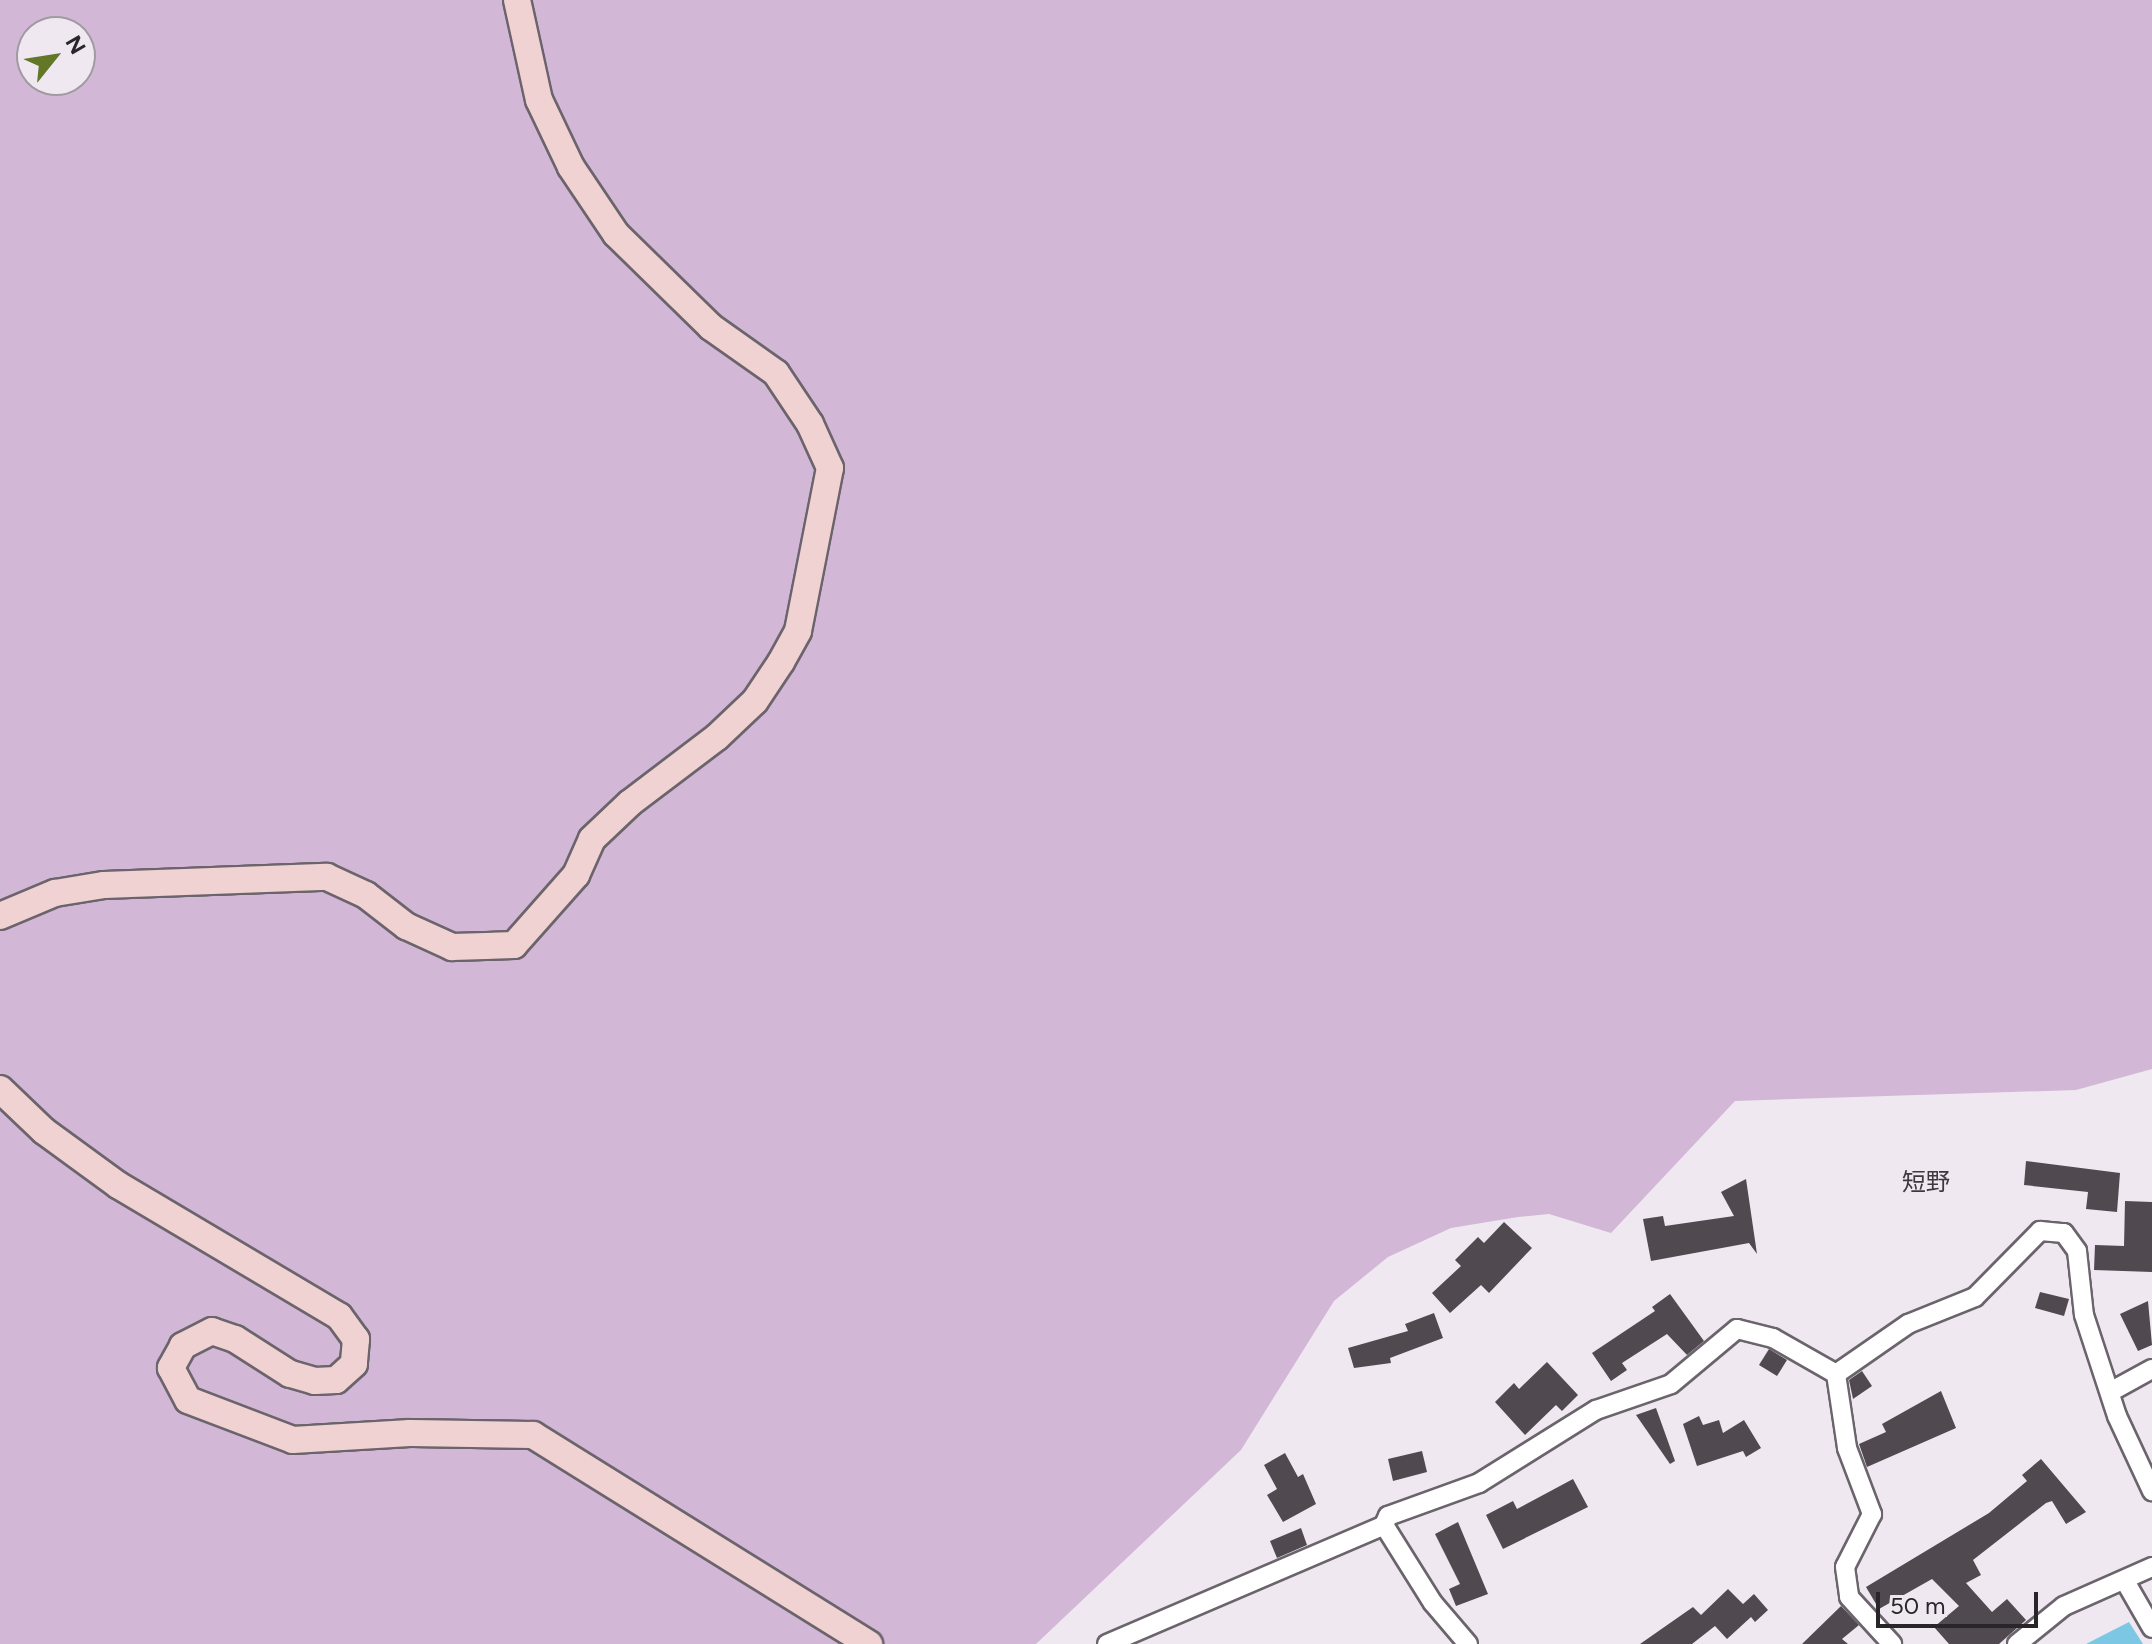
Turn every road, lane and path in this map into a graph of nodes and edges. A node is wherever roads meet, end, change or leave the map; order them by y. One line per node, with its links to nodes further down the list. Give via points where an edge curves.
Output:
1 (517, 0): 2 (street, via 539,100 571,167 616,234 711,327 776,373 810,424 830,468 798,631 781,662 755,701 727,728 592,839 576,875 514,945 452,947 406,926 366,895 327,877 104,885 55,893)
2 (0, 916)
3 (0, 1089): 12 (street, via 44,1131 118,1185 339,1316 356,1339 354,1364 336,1380 315,1381 290,1374 235,1339 212,1331 183,1346 171,1368 188,1400 293,1440 410,1433 533,1435)
4 (2152, 1369): 6 (street)
5 (1836, 1374): 6 (street, via 1908,1324 1975,1297 2040,1231 2064,1233 2077,1251 2084,1315); 8 (street, via 1773,1338 1737,1329 1671,1384 1596,1410 1479,1483 1388,1516); 15 (street, via 1847,1448 1872,1514 1845,1567 1849,1597)
6 (2110, 1392): 7 (street)
7 (2152, 1491)
8 (1384, 1525): 13 (street); 14 (street, via 1433,1603)
9 (2152, 1567): 10 (street)
10 (2125, 1581): 11 (street); 16 (street, via 2064,1606)
11 (2152, 1628)
12 (869, 1644)
13 (1107, 1644)
14 (1468, 1644)
15 (1892, 1644)
16 (2017, 1644)

